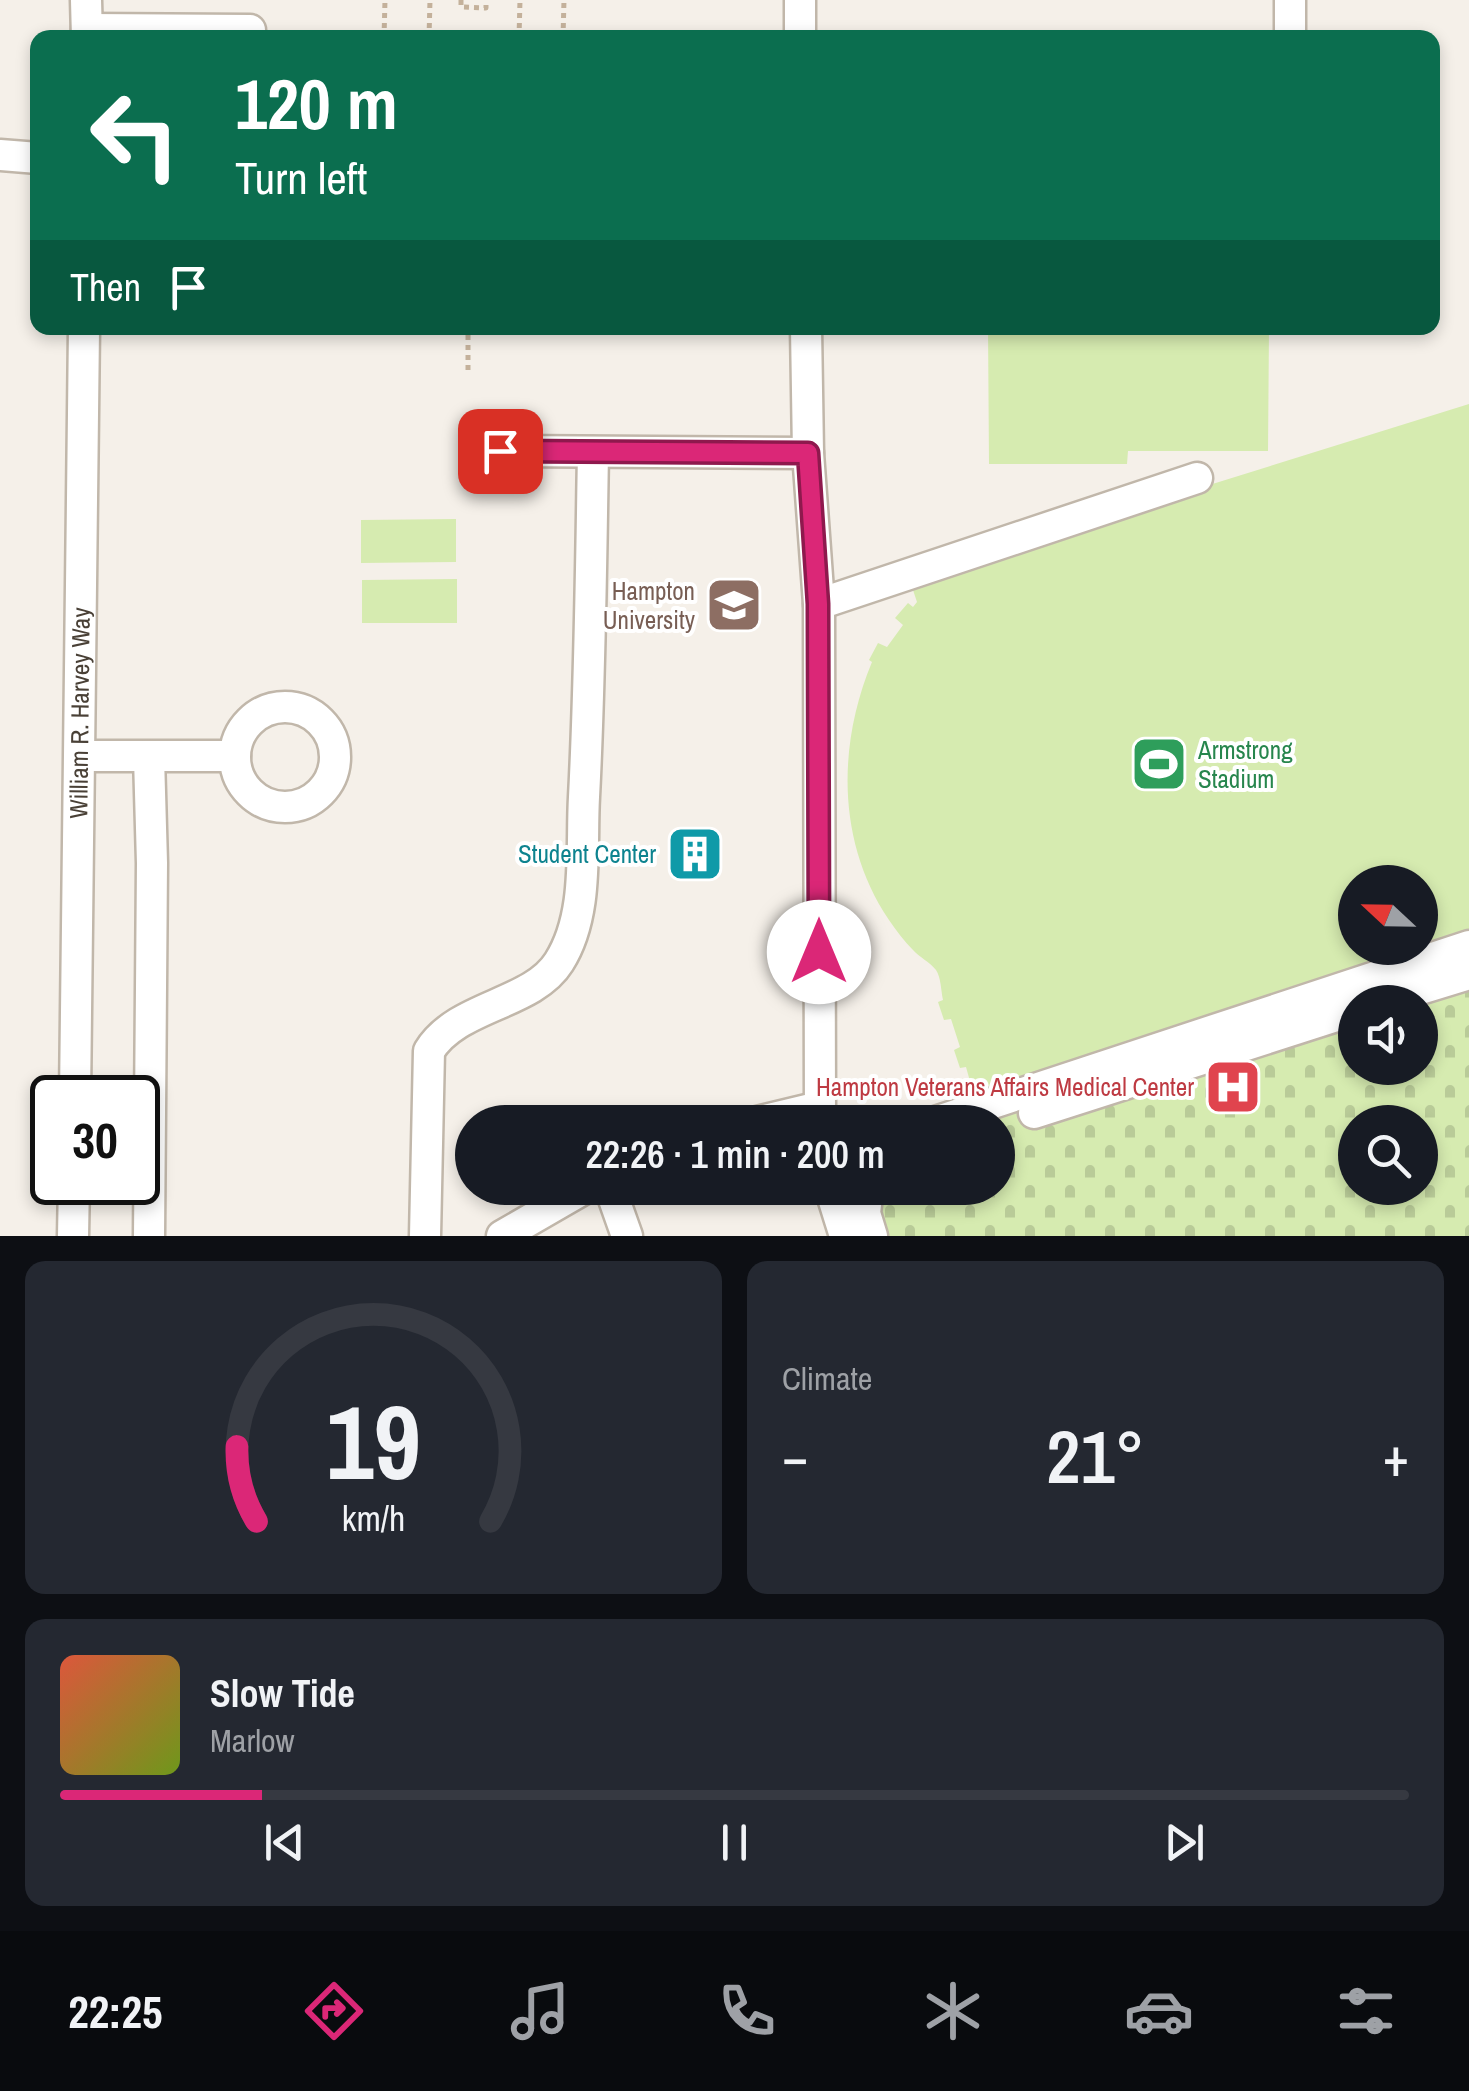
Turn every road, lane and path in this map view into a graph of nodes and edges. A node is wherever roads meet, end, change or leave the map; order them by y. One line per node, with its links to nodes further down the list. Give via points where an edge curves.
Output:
1 (385, 0): 11 (path)
2 (430, 0): 12 (path)
3 (461, 0): 4 (path, via 461,7 486,8)
4 (486, 0)
5 (520, 0): 13 (path)
6 (564, 0): 14 (path)
7 (800, 0): 15 (street)
8 (1290, 0): 16 (street)
9 (86, 22): 10 (street)
10 (250, 30)
11 (384, 30)
12 (429, 30)
13 (519, 30)
14 (563, 30)
15 (800, 30)
16 (1290, 30)
17 (0, 155): 18 (street)
18 (30, 157)
19 (84, 335): 28 (street, William R. Harvey Way)
20 (468, 335): 22 (path)
21 (806, 335): 25 (street)
22 (468, 370)
23 (500, 451): 24 (street)
24 (593, 452): 25 (street); 46 (street, via 578,911 558,965 539,982 451,1027 429,1051)
25 (808, 453): 27 (street)
26 (1198, 478): 27 (street)
27 (818, 604): 36 (street)
28 (81, 756): 30 (street); 35 (street, William R. Harvey Way)
29 (234, 756): 30 (street)
30 (148, 757): 45 (street)
31 (1469, 946): 37 (street)
32 (1469, 974): 33 (street)
33 (1433, 985)
34 (1338, 1015): 38 (street)
35 (75, 1075)
36 (819, 1105)
37 (987, 1105)
38 (1015, 1120)
39 (74, 1205): 44 (street)
40 (556, 1205): 47 (street)
41 (616, 1205): 48 (street)
42 (835, 1205): 49 (street)
43 (866, 1205): 50 (street)
44 (73, 1236)
45 (149, 1236)
46 (425, 1236)
47 (502, 1236)
48 (627, 1236)
49 (845, 1236)
50 (872, 1236)

